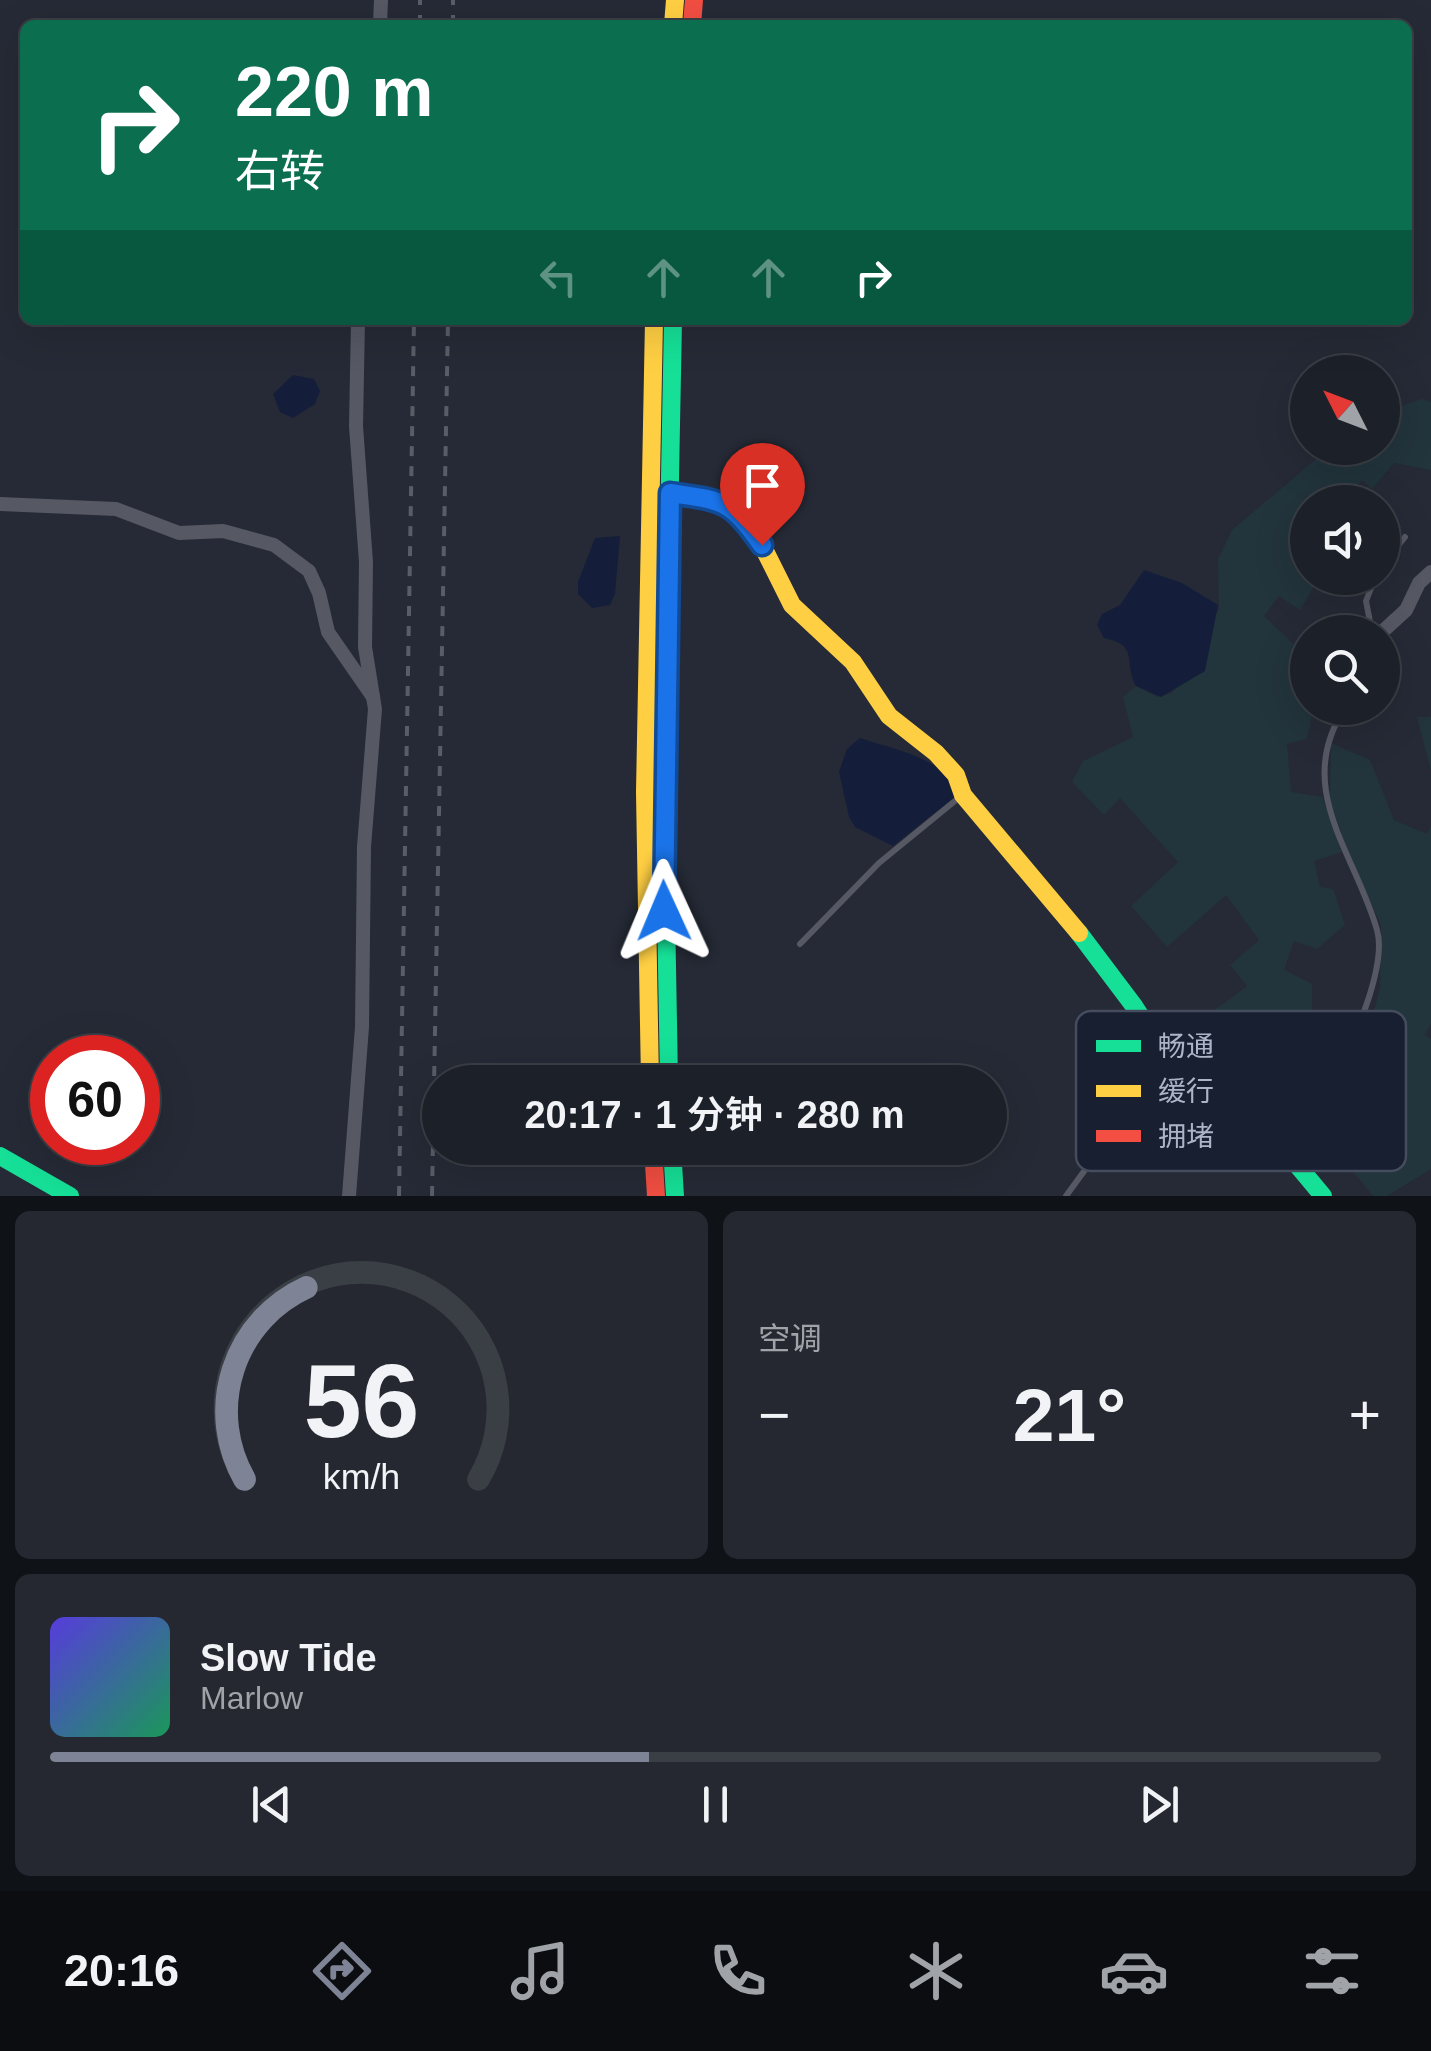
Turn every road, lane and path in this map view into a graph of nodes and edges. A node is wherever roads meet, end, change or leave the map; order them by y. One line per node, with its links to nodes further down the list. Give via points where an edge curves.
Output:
1 (358, 325): 10 (street, via 365,648)
2 (654, 325): 16 (main road, via 645,774)
3 (673, 325): 4 (main road)
4 (670, 493): 12 (main road, via 714,499 737,511 792,606 853,662 889,716 956,775); 17 (main road, via 664,774)
5 (0, 504): 10 (street, via 116,509 179,533 223,530 274,545 309,571 328,632)
6 (1405, 537): 7 (lane)
7 (1400, 543)
8 (1431, 572): 9 (street)
9 (1400, 616)
10 (374, 697): 24 (street)
11 (1336, 725): 15 (lane, via 1325,745 1326,792 1378,932 1377,965)
12 (962, 795): 13 (lane, via 879,863); 14 (main road, via 1051,896)
13 (800, 944)
14 (1137, 1011)
15 (1362, 1011)
16 (650, 1065)
17 (669, 1065)
18 (0, 1156): 23 (main road)
19 (654, 1165): 25 (main road)
20 (673, 1165): 26 (main road)
21 (1084, 1171): 27 (lane)
22 (1302, 1171): 28 (main road)
23 (70, 1196)
24 (349, 1196)
25 (656, 1196)
26 (675, 1196)
27 (1066, 1196)
28 (1323, 1196)

